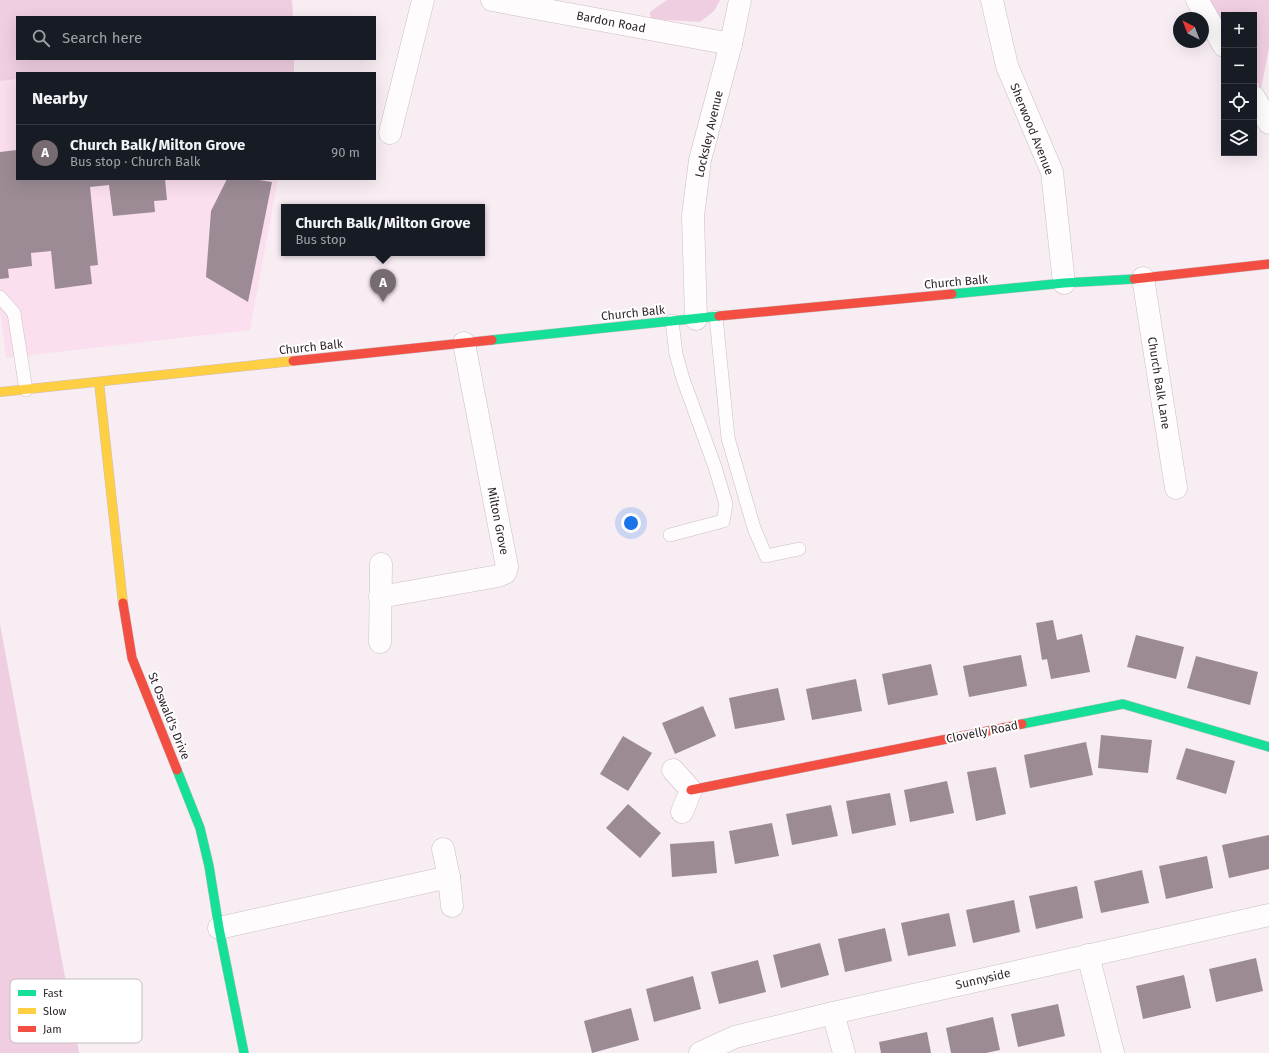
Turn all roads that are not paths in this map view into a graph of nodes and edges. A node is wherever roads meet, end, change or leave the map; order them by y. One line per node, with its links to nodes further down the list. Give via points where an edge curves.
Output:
1 (423, 0): 10 (street)
2 (492, 0): 7 (street, Bardon Road)
3 (740, 0): 7 (street, Locksley Avenue)
4 (992, 0): 13 (street, Sherwood Avenue, via 1007,66 1052,172)
5 (1197, 0): 6 (street)
6 (1221, 41)
7 (730, 44): 15 (street, Locksley Avenue, via 700,160 693,216)
8 (1257, 102): 9 (street)
9 (1269, 123)
10 (390, 133)
11 (1269, 264): 12 (street, Church Balk)
12 (1143, 278): 13 (street, Church Balk); 21 (street, Church Balk Lane)
13 (1064, 283): 15 (street, Church Balk)
14 (0, 298): 19 (lane, via 14,314)
15 (706, 318): 16 (street, Church Balk); 23 (lane, via 728,438 754,528 766,556)
16 (672, 321): 17 (street, Church Balk); 22 (lane, via 676,354 683,379 726,504 723,521)
17 (464, 343): 18 (street, Church Balk); 25 (street, Milton Grove, via 507,566 505,573)
18 (100, 382): 19 (street, Church Balk); 35 (street, St Oswald's Drive, via 122,596 132,658 200,828)
19 (26, 390): 20 (street, Church Balk)
20 (0, 392)
21 (1176, 488)
22 (670, 535)
23 (799, 549)
24 (381, 564): 25 (street)
25 (380, 597): 26 (street)
26 (380, 642)
27 (1269, 747): 29 (street, Clovelly Road, via 1123,704)
28 (673, 770): 29 (street)
29 (691, 790): 30 (street)
30 (682, 812)
31 (443, 849): 32 (street)
32 (449, 877): 33 (street); 35 (street)
33 (452, 906)
34 (1269, 915): 36 (street, Sunnyside)
35 (219, 928): 38 (street, St Oswald's Drive)
36 (1088, 955): 37 (street, Sunnyside); 41 (street)
37 (833, 1013): 39 (street, Sunnyside, via 736,1037); 40 (street)
38 (244, 1053)
39 (700, 1053)
40 (844, 1053)
41 (1114, 1053)

